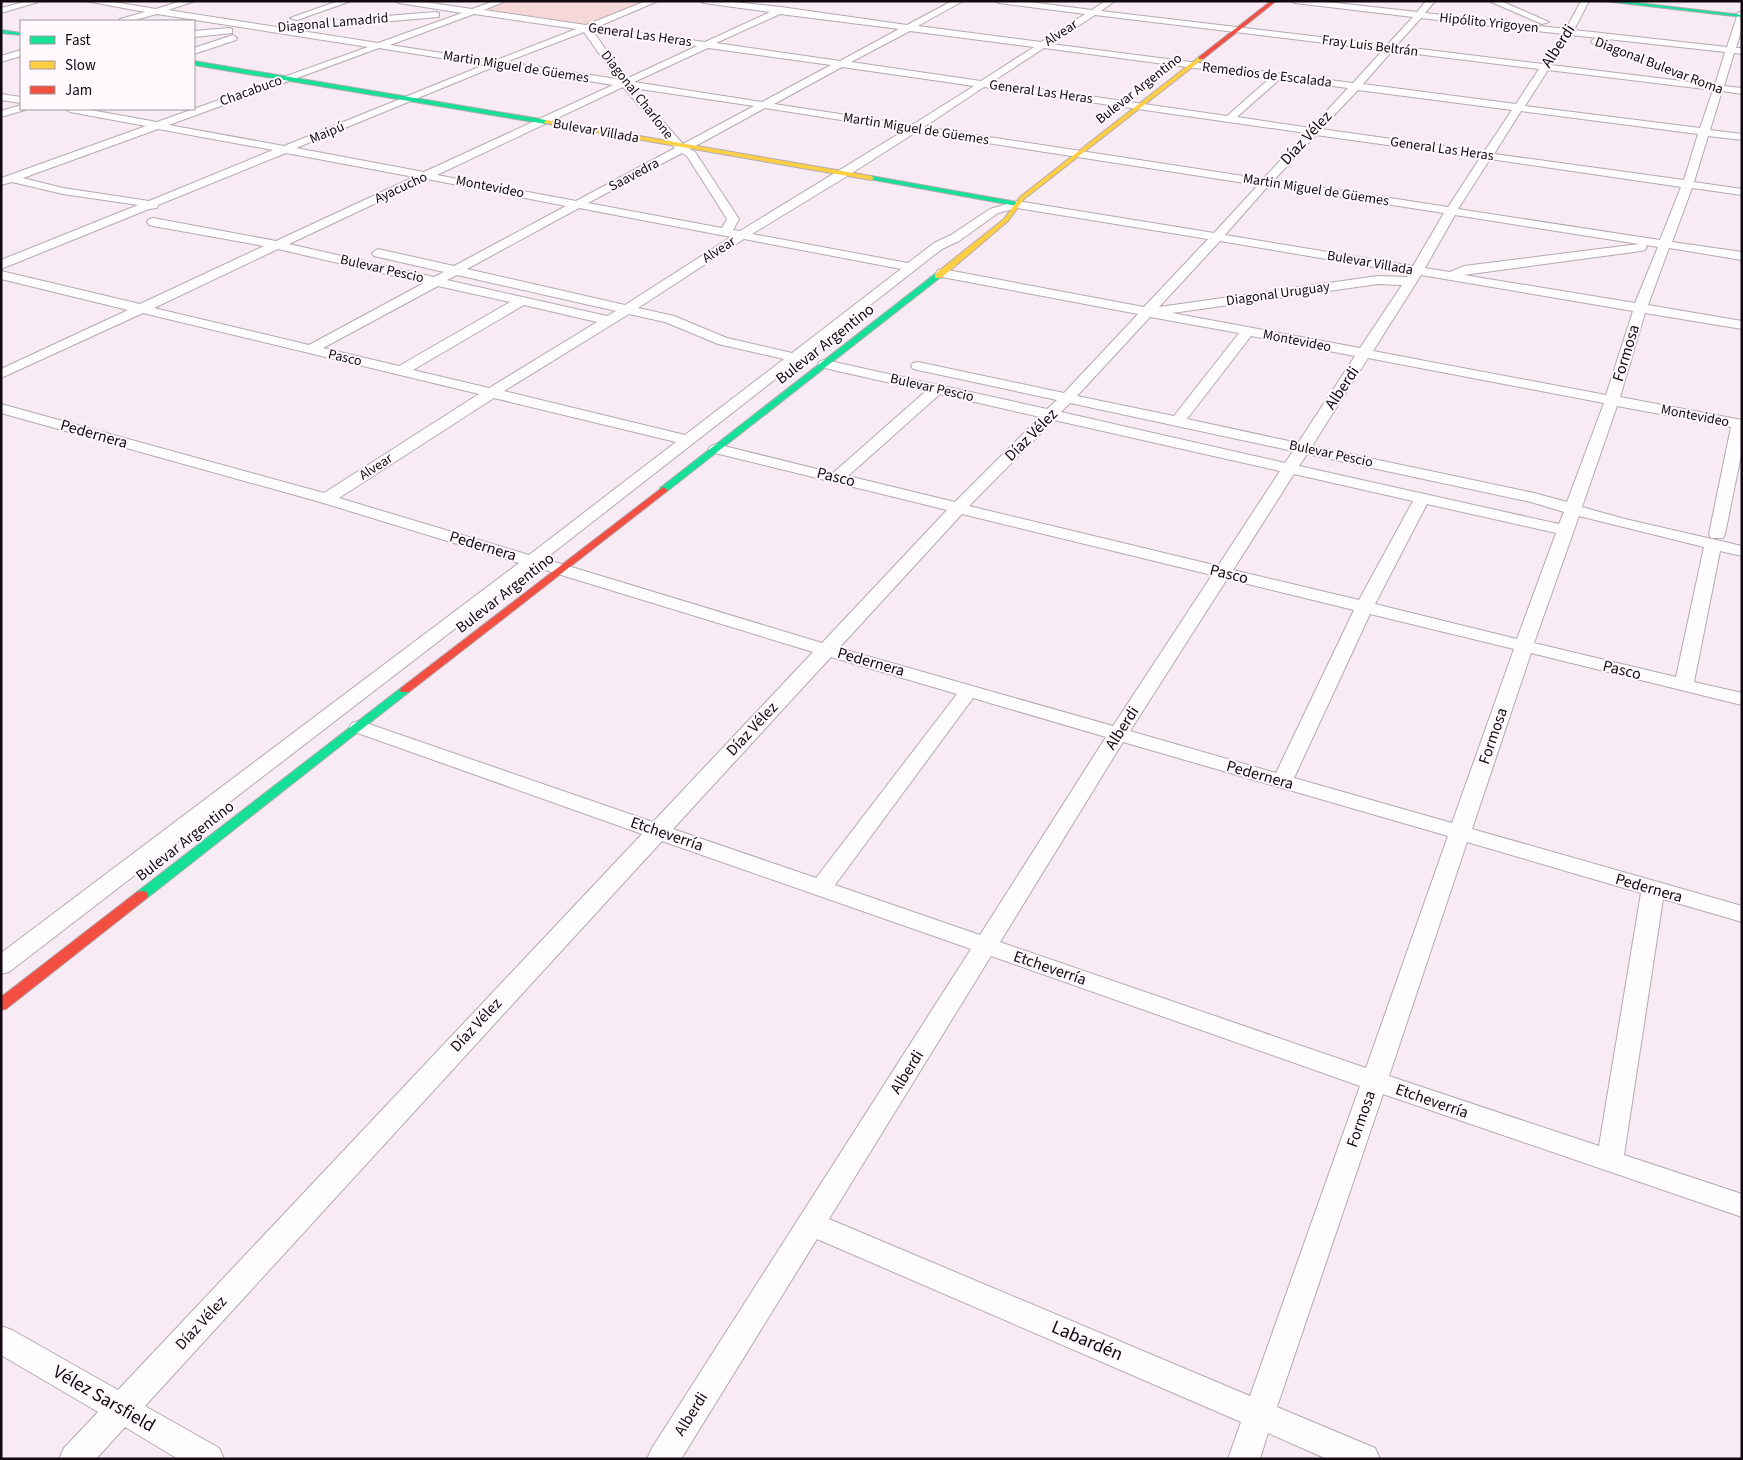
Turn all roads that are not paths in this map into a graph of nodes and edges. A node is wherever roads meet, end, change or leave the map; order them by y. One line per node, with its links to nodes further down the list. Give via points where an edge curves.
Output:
1 (38, 1): 20 (street)
2 (90, 1): 22 (street, Martin Miguel de Güemes)
3 (191, 1): 22 (street)
4 (347, 1): 27 (street)
5 (399, 1): 23 (street, General Las Heras)
6 (502, 1): 23 (street, Chacabuco)
7 (654, 1): 28 (street, Maipú)
8 (704, 1): 21 (street, Remedios de Escalada)
9 (800, 1): 21 (street, Ayacucho)
10 (959, 1): 29 (street, Saavedra)
11 (999, 1): 24 (street, Fray Luis Beltrán)
12 (1111, 1): 24 (street, Alvear)
13 (1265, 1): 30 (main road, Bulevar Argentino)
14 (1274, 1): 30 (main road, Bulevar Argentino)
15 (1295, 1): 19 (street, Hipólito Yrigoyen)
16 (1493, 1): 31 (street, Diagonal Bulevar Roma)
17 (1585, 1): 31 (street, Alberdi)
18 (1606, 1): 25 (main road)
19 (1425, 8): 31 (street, Hipólito Yrigoyen); 38 (street, Díaz Vélez)
20 (1, 11)
21 (780, 11): 29 (street, Remedios de Escalada); 35 (street, Ayacucho)
22 (156, 12): 26 (street); 27 (street, Martin Miguel de Güemes)
23 (473, 12): 27 (street, Diagonal Lamadrid); 28 (street, General Las Heras); 37 (street, Chacabuco)
24 (1092, 12): 30 (street, Fray Luis Beltrán); 36 (street, Alvear)
25 (1742, 15): 40 (street, Formosa)
26 (128, 20)
27 (264, 28): 33 (street, Diagonal Lamadrid); 37 (street, Martin Miguel de Güemes); 39 (street)
28 (586, 28): 35 (street, General Las Heras); 44 (street, Maipú); 51 (street, Diagonal Charlone)
29 (909, 28): 36 (street, Remedios de Escalada); 45 (street, Saavedra)
30 (1234, 30): 38 (street, Fray Luis Beltrán); 46 (main road, Bulevar Argentino)
31 (1569, 31): 40 (street, Hipólito Yrigoyen); 48 (street, Alberdi); 54 (street, Diagonal Bulevar Roma)
32 (1, 32): 34 (main road)
33 (195, 34)
34 (20, 36)
35 (708, 45): 45 (street, General Las Heras); 51 (street, Ayacucho)
36 (1043, 45): 46 (street, Remedios de Escalada); 52 (street, Alvear)
37 (377, 46): 44 (street, Martin Miguel de Güemes); 50 (street, Chacabuco)
38 (1389, 48): 48 (street, Fray Luis Beltrán); 53 (street, Díaz Vélez)
39 (195, 51)
40 (1736, 51): 54 (street, Formosa)
41 (20, 53): 42 (street)
42 (1, 59)
43 (195, 63): 50 (main road, Bulevar Villada)
44 (494, 64): 51 (street, Martin Miguel de Güemes); 59 (street, Maipú)
45 (842, 64): 52 (street, General Las Heras); 60 (street, Saavedra)
46 (1190, 65): 49 (street, Remedios de Escalada); 61 (main road, Bulevar Argentino)
47 (195, 67): 50 (main road, Bulevar Villada)
48 (1544, 67): 54 (street, Fray Luis Beltrán); 62 (street, Alberdi)
49 (1278, 76): 53 (street, Remedios de Escalada); 66 (street)
50 (283, 80): 59 (main road, Bulevar Villada); 68 (street, Chacabuco)
51 (626, 84): 60 (street, Martin Miguel de Güemes); 67 (street, Ayacucho); 73 (street, Diagonal Charlone)
52 (983, 84): 61 (street, General Las Heras); 69 (street, Alvear)
53 (1356, 86): 62 (street, Remedios de Escalada); 70 (street, Díaz Vélez)
54 (1717, 88): 55 (street, Fray Luis Beltrán); 57 (street, Diagonal Bulevar Roma); 71 (street, Formosa)
55 (1742, 91)
56 (1, 97): 58 (street)
57 (1742, 98)
58 (20, 100)
59 (405, 101): 67 (main road, Bulevar Villada); 74 (street, Maipú)
60 (765, 106): 69 (street, Martin Miguel de Güemes); 73 (street, Saavedra)
61 (1138, 106): 66 (street, General Las Heras); 75 (main road, Bulevar Argentino)
62 (1518, 107): 71 (street, Remedios de Escalada); 76 (street, Alberdi)
63 (20, 108): 65 (street)
64 (75, 110): 68 (street, Montevideo)
65 (1, 114)
66 (1229, 119): 70 (street, General Las Heras)
67 (540, 123): 73 (main road, Bulevar Villada); 78 (street, Ayacucho)
68 (155, 126): 74 (street, Montevideo); 79 (street, Chacabuco)
69 (912, 128): 75 (street, Martin Miguel de Güemes); 77 (street, Alvear)
70 (1313, 131): 76 (street, General Las Heras); 80 (street, Díaz Vélez)
71 (1703, 132): 72 (street, Remedios de Escalada); 81 (street, Formosa)
72 (1742, 136)
73 (683, 147): 77 (main road, Bulevar Villada); 84 (street, Saavedra); 88 (street, Diagonal Charlone, via 691,154 733,219)
74 (287, 150): 78 (street, Montevideo); 85 (street, Maipú)
75 (1077, 154): 80 (street, Martin Miguel de Güemes); 83 (main road, Bulevar Argentino)
76 (1488, 155): 81 (street, General Las Heras); 86 (street, Alberdi)
77 (842, 174): 83 (main road, Bulevar Villada, via 972,198); 89 (street, Alvear)
78 (430, 176): 84 (street, Montevideo); 92 (street, Ayacucho)
79 (5, 179): 85 (street)
80 (1265, 182): 86 (street, Martin Miguel de Güemes); 91 (street, Díaz Vélez)
81 (1688, 184): 82 (street, General Las Heras); 94 (street, Formosa)
82 (1742, 192)
83 (1020, 201): 90 (street, via 985,216); 91 (street, Bulevar Villada); 93 (main road, Bulevar Argentino, via 1010,216)
84 (578, 204): 88 (street, Montevideo); 100 (street, Saavedra)
85 (151, 205): 92 (street, via 173,215); 98 (street, Maipú)
86 (1452, 211): 94 (street, Martin Miguel de Güemes); 103 (street, Alberdi)
87 (153, 222): 95 (street, Bulevar Pescio)
88 (726, 232): 89 (street, Montevideo)
89 (742, 235): 99 (street, Montevideo); 110 (street, Alvear)
90 (954, 238): 93 (street); 99 (street)
91 (1217, 238): 103 (street, Bulevar Villada); 112 (street, Díaz Vélez)
92 (289, 240): 95 (street, Ayacucho)
93 (980, 242): 101 (main road, Bulevar Argentino)
94 (1666, 244): 97 (street, Martin Miguel de Güemes); 104 (street, via 1464,270); 108 (street, Formosa)
95 (276, 246): 105 (street, Bulevar Pescio); 109 (street, Ayacucho)
96 (378, 253): 100 (street, Bulevar Pescio)
97 (1742, 256)
98 (1, 265)
99 (910, 267): 107 (street)
100 (455, 270): 105 (street, Saavedra); 110 (street, Bulevar Pescio)
101 (942, 273): 111 (main road, Bulevar Argentino); 112 (street, Montevideo)
102 (1, 275): 109 (street, Pasco)
103 (1414, 276): 104 (street, Bulevar Villada); 112 (street, Diagonal Uruguay); 117 (street, Alberdi)
104 (1448, 276): 108 (street, Bulevar Villada)
105 (435, 282): 106 (street, Bulevar Pescio); 116 (street, Saavedra)
106 (520, 302): 113 (street, Bulevar Pescio); 121 (street)
107 (862, 304): 111 (street); 118 (street)
108 (1640, 308): 114 (street, Bulevar Villada); 126 (street, Formosa)
109 (138, 309): 116 (street, Pasco); 122 (street, Ayacucho)
110 (628, 309): 113 (street, Alvear); 118 (street, Bulevar Pescio, via 669,319 723,341)
111 (895, 310): 119 (main road, Bulevar Argentino)
112 (1146, 312): 115 (street, Montevideo); 125 (street, Díaz Vélez)
113 (609, 321): 124 (street, Alvear)
114 (1742, 325)
115 (1248, 331): 117 (street, Montevideo); 129 (street)
116 (310, 350): 121 (street, Pasco)
117 (1364, 354): 126 (street, Montevideo); 132 (street, Alberdi)
118 (793, 357): 131 (street)
119 (824, 364): 123 (street, Bulevar Pescio); 133 (main road, Bulevar Argentino)
120 (918, 366): 125 (street, Bulevar Pescio)
121 (401, 372): 124 (street, Pasco)
122 (1, 374)
123 (937, 389): 128 (street, Bulevar Pescio); 135 (street)
124 (491, 393): 131 (street, Pasco); 136 (street, Alvear)
125 (1068, 397): 128 (street, Díaz Vélez); 129 (street, Bulevar Pescio)
126 (1612, 400): 130 (street, Montevideo); 138 (street, Formosa)
127 (1, 408): 136 (street, Pedernera)
128 (1051, 415): 134 (street, Bulevar Pescio); 139 (street, Díaz Vélez)
129 (1178, 421): 132 (street, Bulevar Pescio)
130 (1741, 425): 141 (street)
131 (688, 440): 144 (street)
132 (1302, 448): 134 (street, Alberdi); 138 (street, Bulevar Pescio)
133 (716, 449): 135 (street, Pasco); 145 (main road, Bulevar Argentino)
134 (1290, 468): 137 (street, Bulevar Pescio); 146 (street, Alberdi)
135 (837, 478): 139 (street, Pasco)
136 (326, 499): 144 (street, Pedernera)
137 (1422, 499): 140 (street, Bulevar Pescio); 147 (street)
138 (1575, 506): 140 (street, Formosa); 141 (street, Bulevar Pescio)
139 (958, 508): 146 (street, Pasco); 149 (street, Díaz Vélez)
140 (1565, 530): 148 (street, Formosa)
141 (1715, 540): 142 (street); 143 (street); 150 (street)
142 (1742, 540)
143 (1742, 551)
144 (532, 561): 145 (street, Pedernera); 162 (street)
145 (560, 571): 149 (street, Pedernera); 153 (main road, Bulevar Argentino)
146 (1222, 572): 147 (street, Pasco); 154 (street, Alberdi)
147 (1364, 607): 148 (street, Pasco); 155 (street)
148 (1524, 646): 150 (street, Pasco); 157 (street, Formosa)
149 (827, 650): 151 (street, Pedernera); 156 (street, Díaz Vélez)
150 (1684, 685): 152 (street, Pasco)
151 (969, 691): 154 (street, Pedernera); 158 (street)
152 (1742, 699)
153 (358, 727): 156 (street, Etcheverría); 163 (main road, Bulevar Argentino)
154 (1118, 734): 155 (street, Pedernera); 161 (street, Alberdi)
155 (1282, 782): 157 (street, Pedernera)
156 (657, 830): 158 (street, Etcheverría); 169 (street, Díaz Vélez)
157 (1459, 833): 159 (street, Pedernera); 164 (street, Formosa)
158 (821, 888): 161 (street, Etcheverría)
159 (1653, 889): 160 (street, Pedernera); 165 (street)
160 (1742, 914)
161 (986, 945): 164 (street, Etcheverría); 167 (street, Alberdi)
162 (1, 966)
163 (1, 1005)
164 (1374, 1081): 165 (street, Etcheverría); 170 (street, Formosa)
165 (1610, 1161): 166 (street, Etcheverría)
166 (1742, 1206)
167 (812, 1224): 170 (street, Labardén); 173 (street, Alberdi)
168 (1, 1339): 169 (street, Vélez Sarsfield)
169 (121, 1409): 171 (street, Díaz Vélez); 172 (street, Vélez Sarsfield)
170 (1259, 1414): 174 (street, Formosa); 175 (street, Labardén)
171 (75, 1459)
172 (208, 1459)
173 (663, 1459)
174 (1244, 1459)
175 (1364, 1459)

